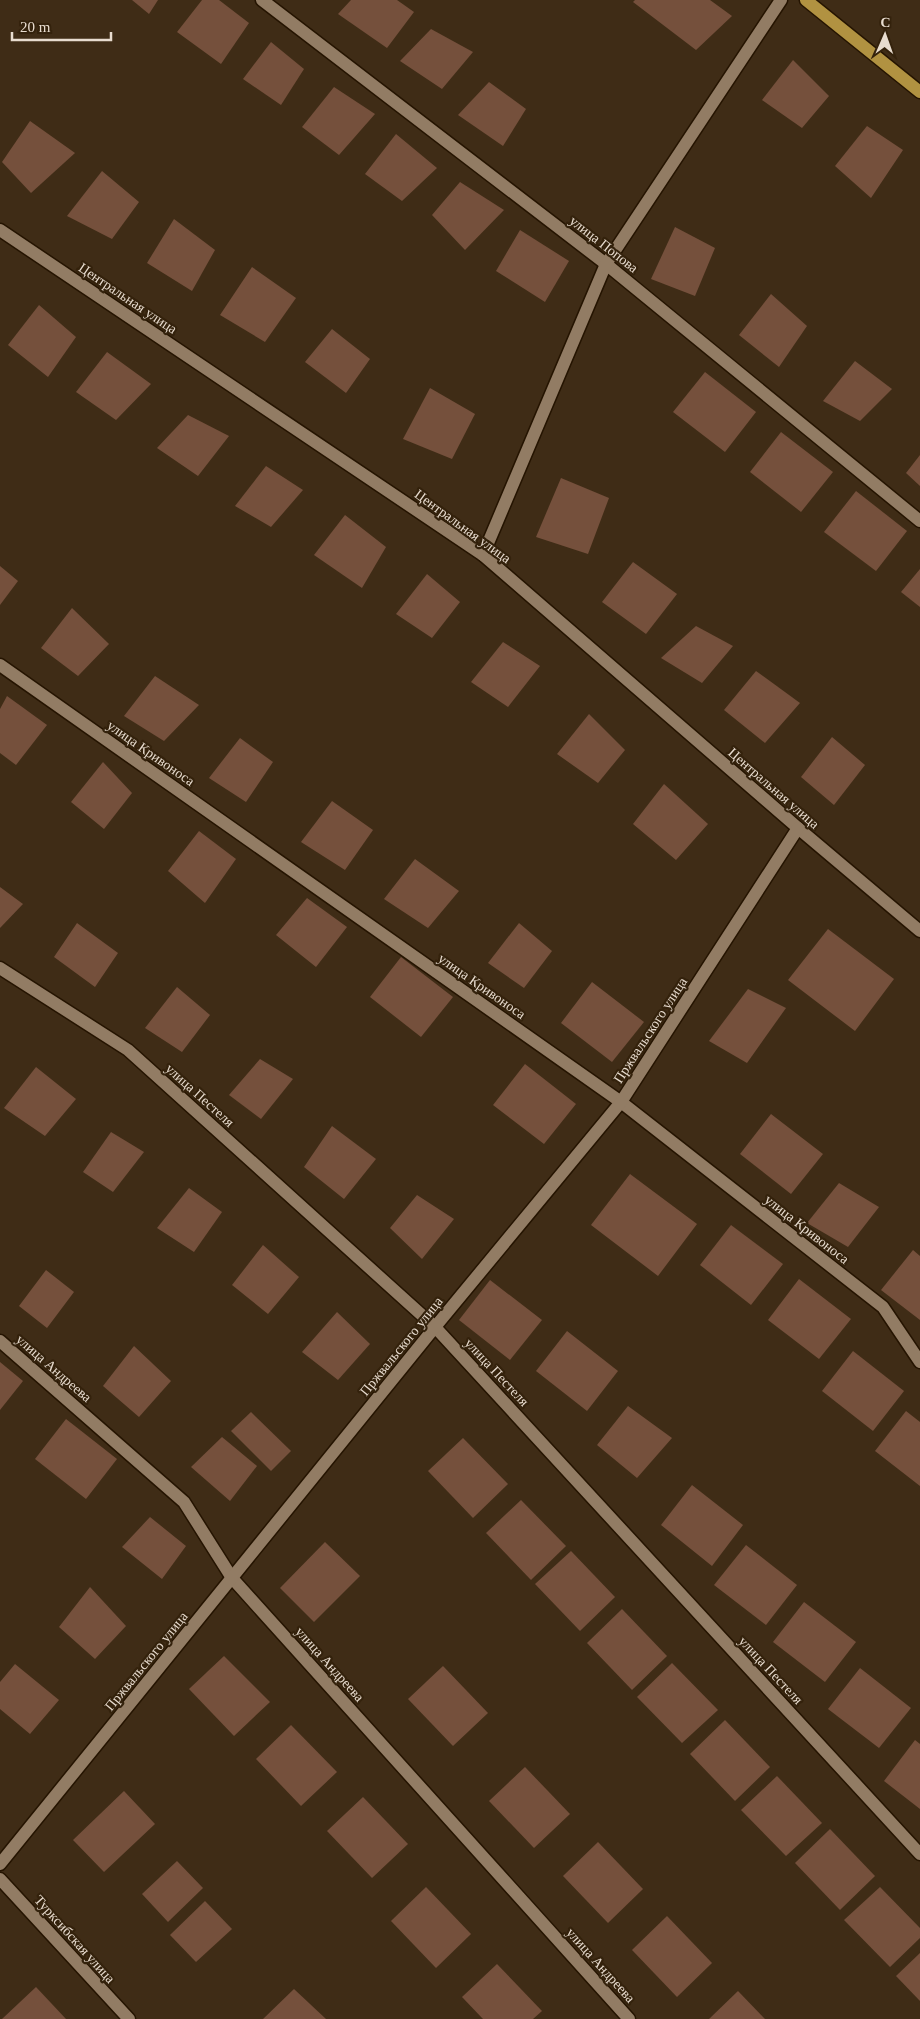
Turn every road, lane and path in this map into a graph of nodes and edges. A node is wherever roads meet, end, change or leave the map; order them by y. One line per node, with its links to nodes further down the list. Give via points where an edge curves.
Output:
1 (262, 0): 6 (street, улица Попова)
2 (781, 0): 6 (street)
3 (806, 0): 4 (main road)
4 (920, 92)
5 (0, 230): 8 (street, Центральная улица)
6 (606, 264): 7 (street, улица Попова); 8 (street)
7 (920, 521)
8 (483, 555): 10 (street, Центральная улица)
9 (0, 665): 13 (street, улица Кривоноса)
10 (798, 828): 11 (street, Центральная улица); 13 (street, Пржвальского улица)
11 (920, 931)
12 (0, 968): 14 (street, улица Пестеля, via 128,1050)
13 (621, 1102): 14 (street, Пржвальского улица); 16 (street, улица Кривоноса, via 883,1307)
14 (435, 1327): 17 (street, Пржвальского улица); 18 (street, улица Пестеля)
15 (0, 1341): 17 (street, улица Андреева, via 184,1502)
16 (920, 1362)
17 (232, 1578): 19 (street, Пржвальского улица); 22 (street, улица Андреева)
18 (920, 1854)
19 (0, 1864)
20 (0, 1878): 21 (street, Турксибская улица)
21 (129, 2019)
22 (629, 2019)

